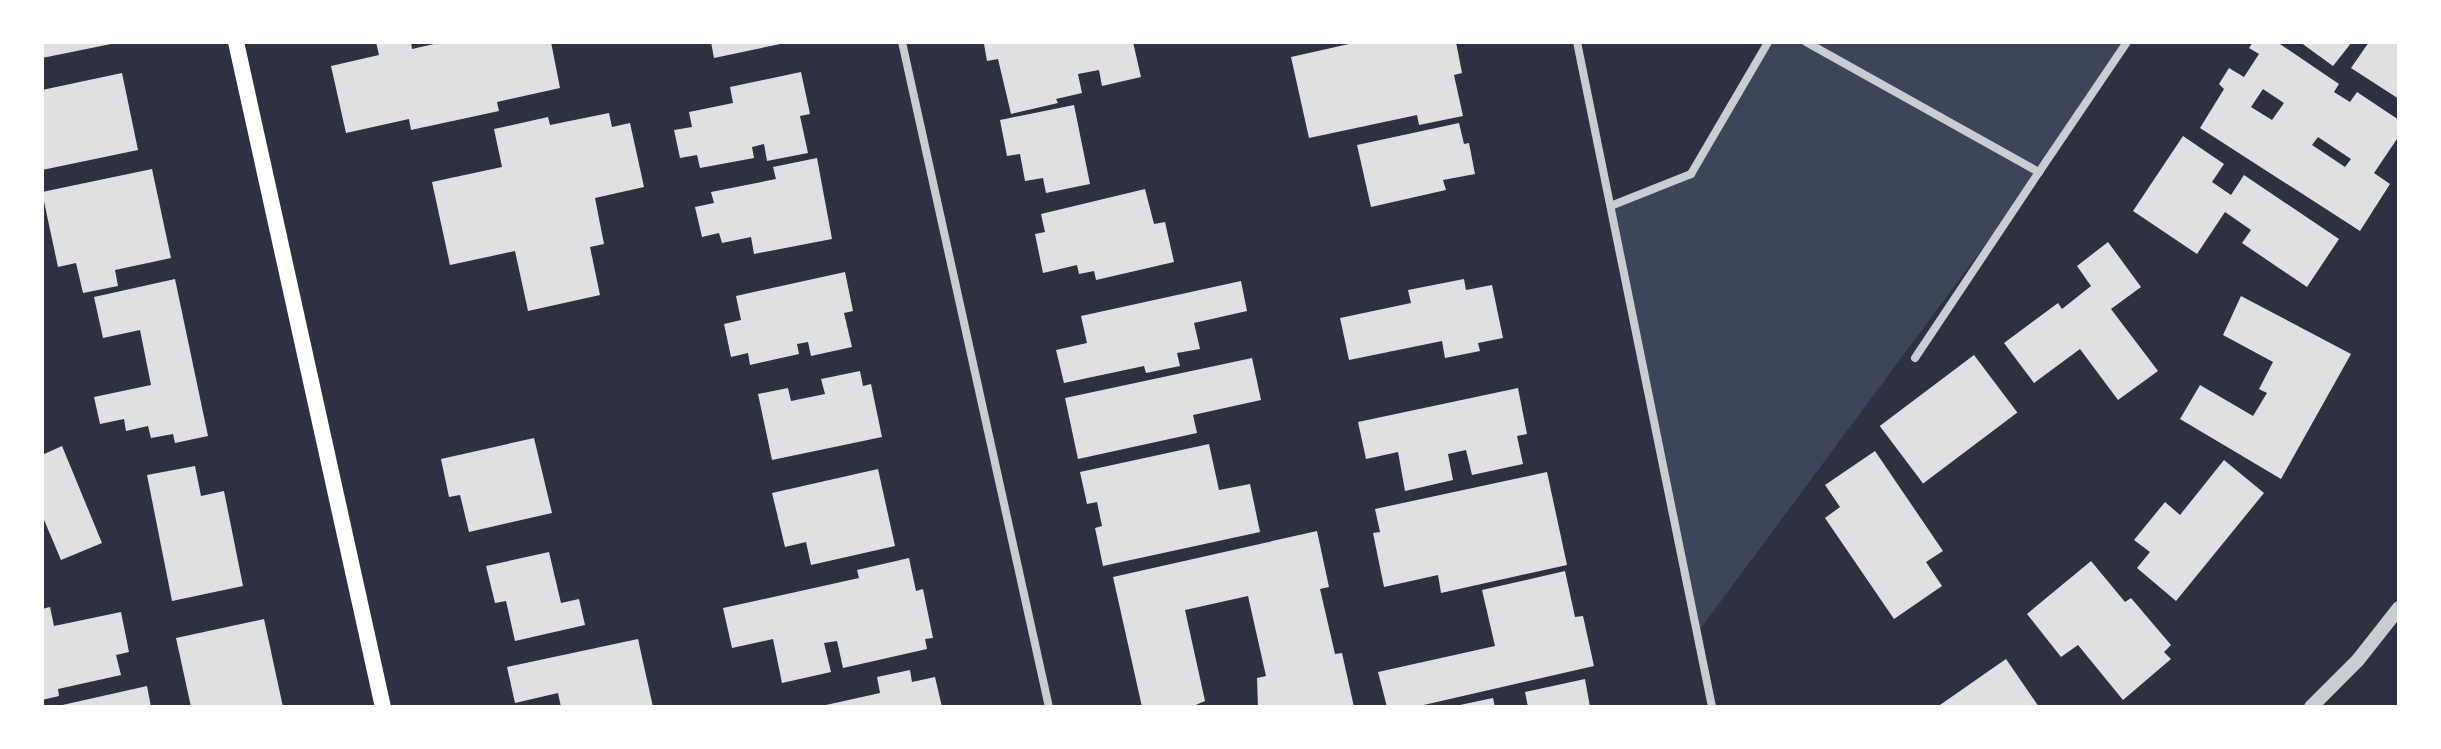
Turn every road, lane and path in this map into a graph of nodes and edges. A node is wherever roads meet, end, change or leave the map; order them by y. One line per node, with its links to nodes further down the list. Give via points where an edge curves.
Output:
1 (236, 42): 11 (main road)
2 (902, 42): 12 (street)
3 (1577, 42): 8 (street)
4 (1768, 42): 8 (street, via 1691,174)
5 (1806, 42): 7 (street)
6 (2127, 42): 7 (street)
7 (2039, 172): 9 (street)
8 (1613, 205): 13 (street)
9 (1915, 358)
10 (2399, 608): 14 (street)
11 (383, 707)
12 (1049, 707)
13 (1712, 707)
14 (2311, 707)

